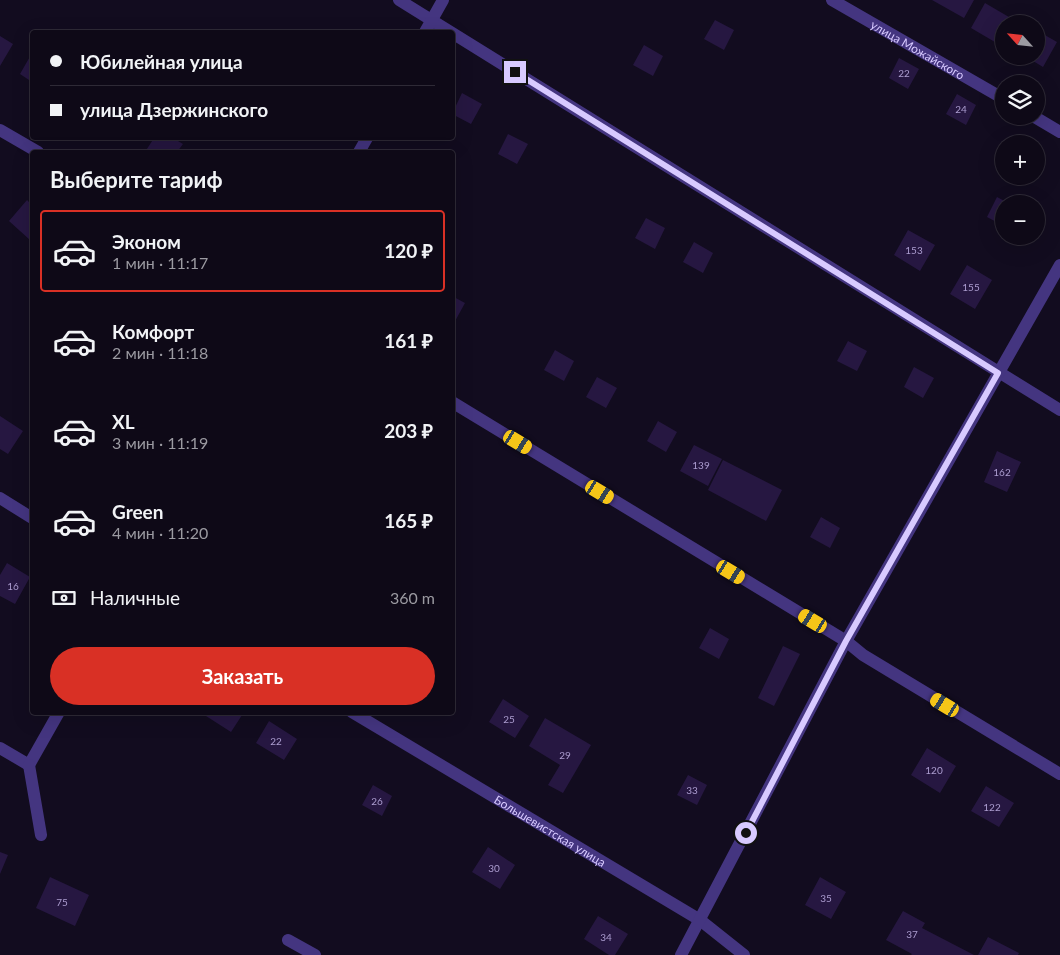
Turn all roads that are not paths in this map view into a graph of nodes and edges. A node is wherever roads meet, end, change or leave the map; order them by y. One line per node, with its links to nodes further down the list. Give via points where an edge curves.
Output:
1 (400, 0): 4 (street)
2 (443, 0): 4 (street)
3 (832, 0): 8 (street, улица Можайского)
4 (432, 20): 5 (street); 6 (street)
5 (426, 30)
6 (448, 30)
7 (455, 34): 14 (street)
8 (995, 94)
9 (1045, 123): 11 (street)
10 (0, 130): 12 (street)
11 (1060, 132)
12 (35, 150)
13 (1060, 265): 14 (street)
14 (998, 373): 16 (street); 19 (street)
15 (455, 404): 19 (street)
16 (1060, 410)
17 (0, 498): 18 (street)
18 (30, 517)
19 (846, 641): 24 (street, via 863,655); 26 (street)
20 (56, 715): 23 (street)
21 (357, 715): 26 (street, Большевистская улица)
22 (0, 748): 23 (street)
23 (29, 765): 25 (street)
24 (1060, 774)
25 (41, 835)
26 (700, 920): 29 (street); 30 (street, Большевистская улица)
27 (288, 940): 28 (street)
28 (315, 955)
29 (681, 955)
30 (744, 955)

